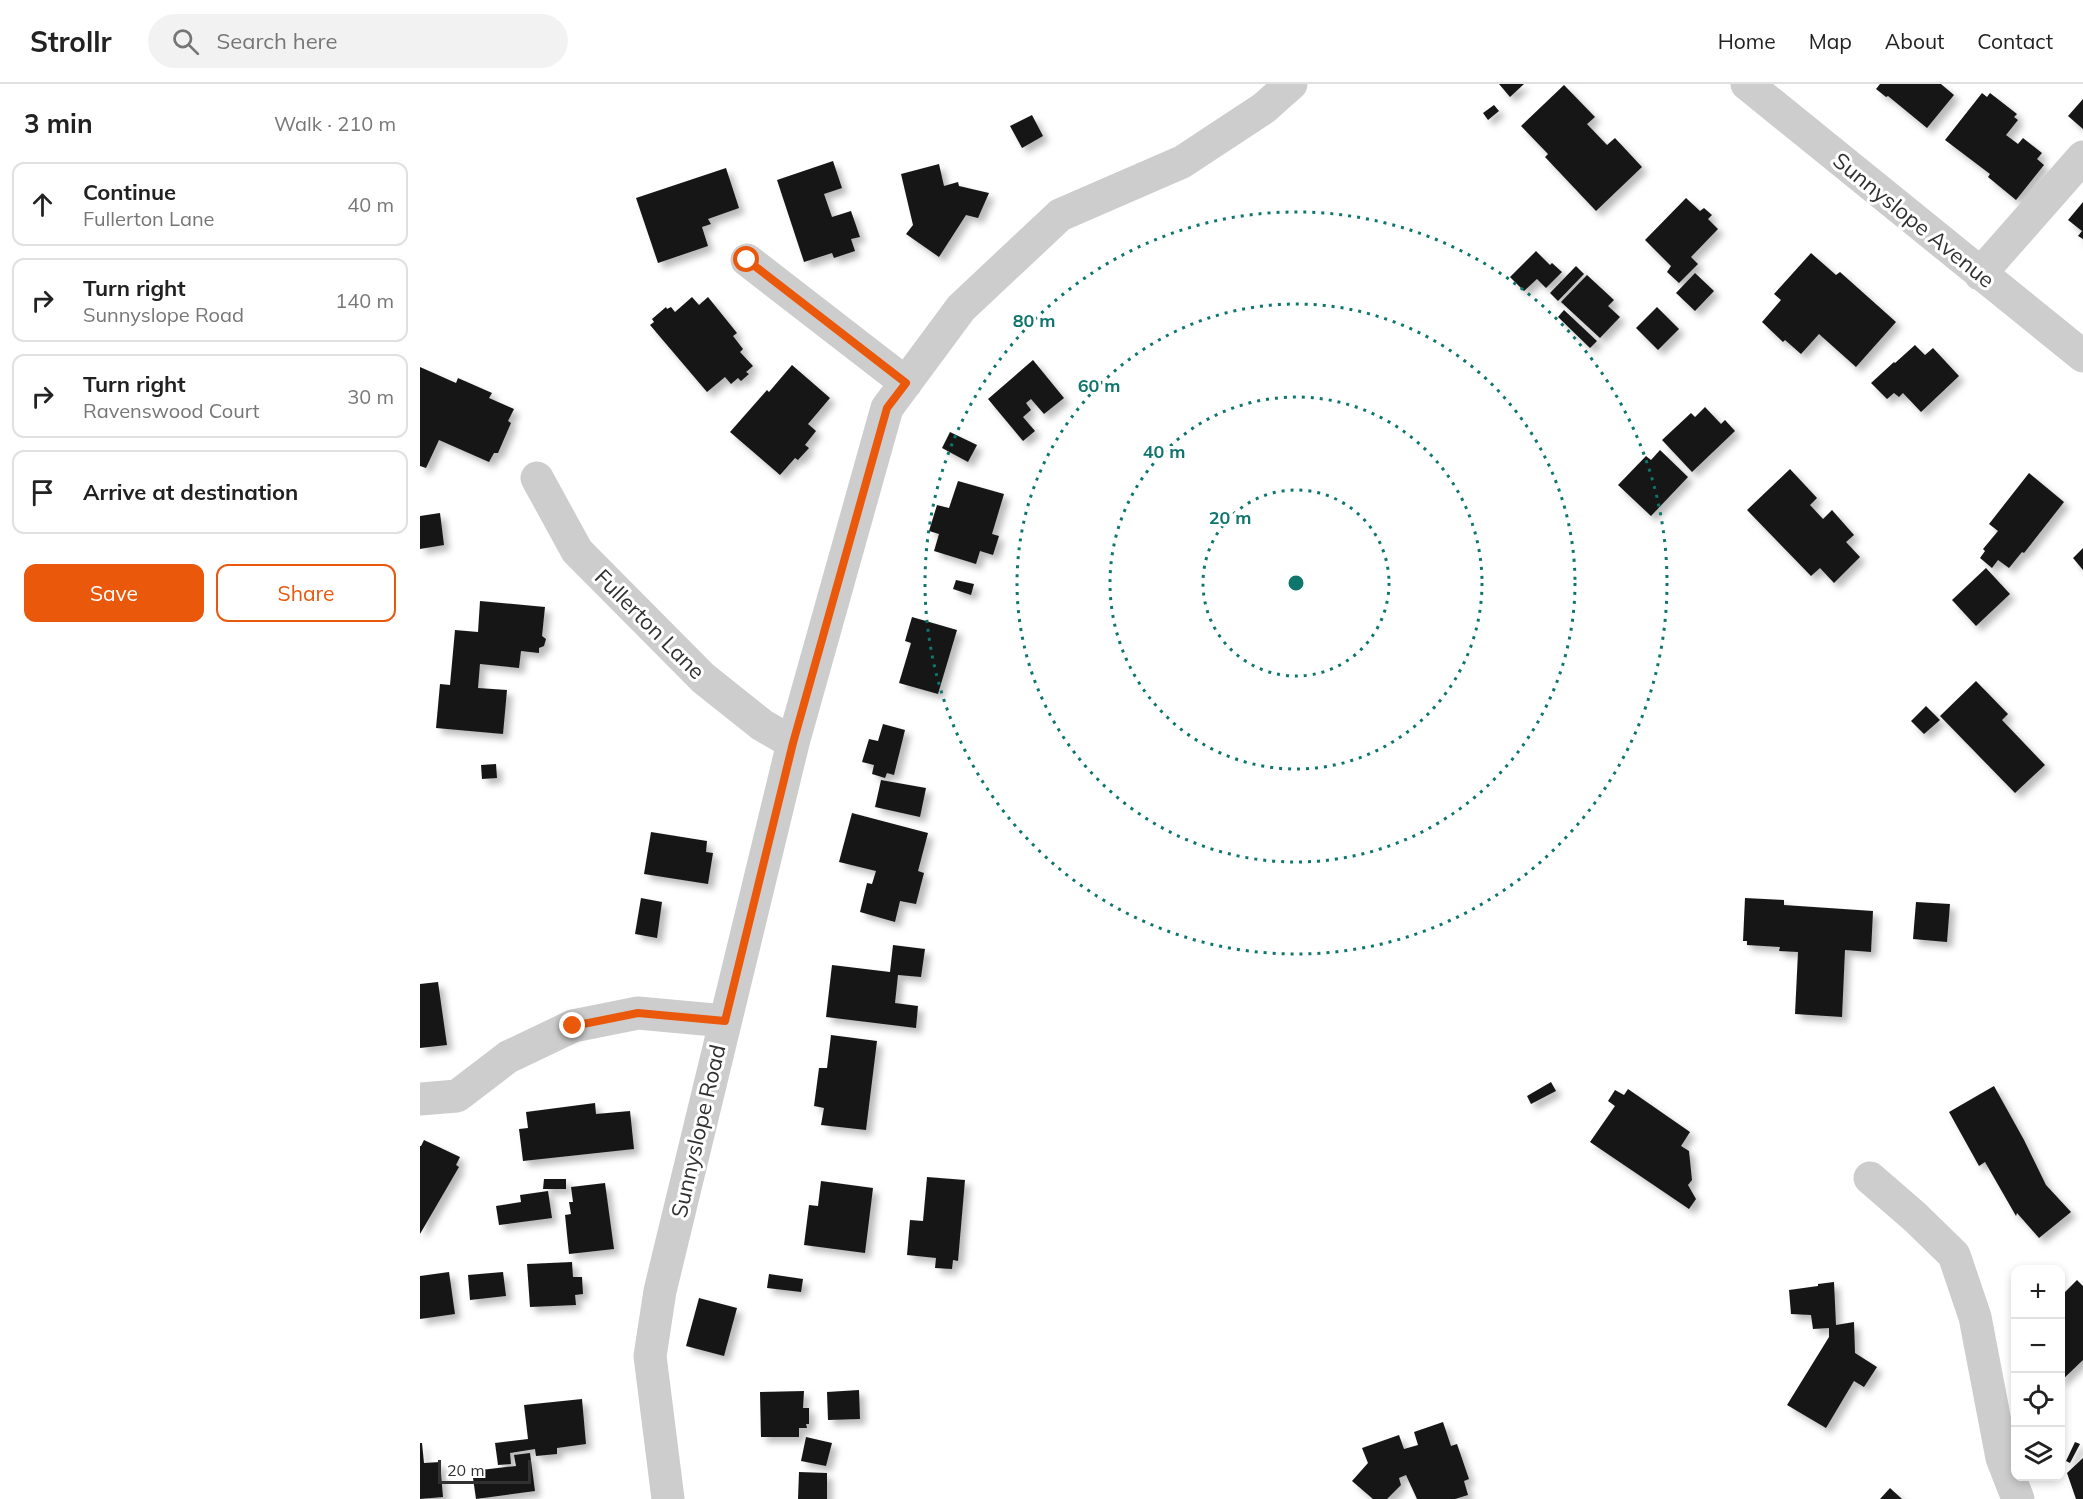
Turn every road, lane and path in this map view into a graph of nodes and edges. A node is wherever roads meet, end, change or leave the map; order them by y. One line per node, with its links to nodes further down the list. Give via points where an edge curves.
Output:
1 (1291, 84): 7 (street, Sunnyslope Road, via 1264,108 1182,162 1060,215 961,308)
2 (1747, 84): 5 (street, Sunnyslope Avenue)
3 (2083, 157): 5 (street)
4 (747, 260): 7 (street)
5 (1980, 274): 6 (street, Sunnyslope Avenue)
6 (2083, 356)
7 (906, 383): 9 (street, Sunnyslope Road, via 887,408)
8 (537, 478): 9 (street, Fullerton Lane, via 577,550 703,678 762,725)
9 (793, 743): 10 (street, Sunnyslope Road)
10 (725, 1021): 11 (street, via 638,1013 573,1026 508,1057 457,1096); 13 (street, Sunnyslope Road, via 660,1291 650,1356)
11 (420, 1099)
12 (1870, 1178): 14 (street, via 1916,1216 1954,1255 1975,1317 2002,1458)
13 (668, 1499)
14 (2018, 1499)

